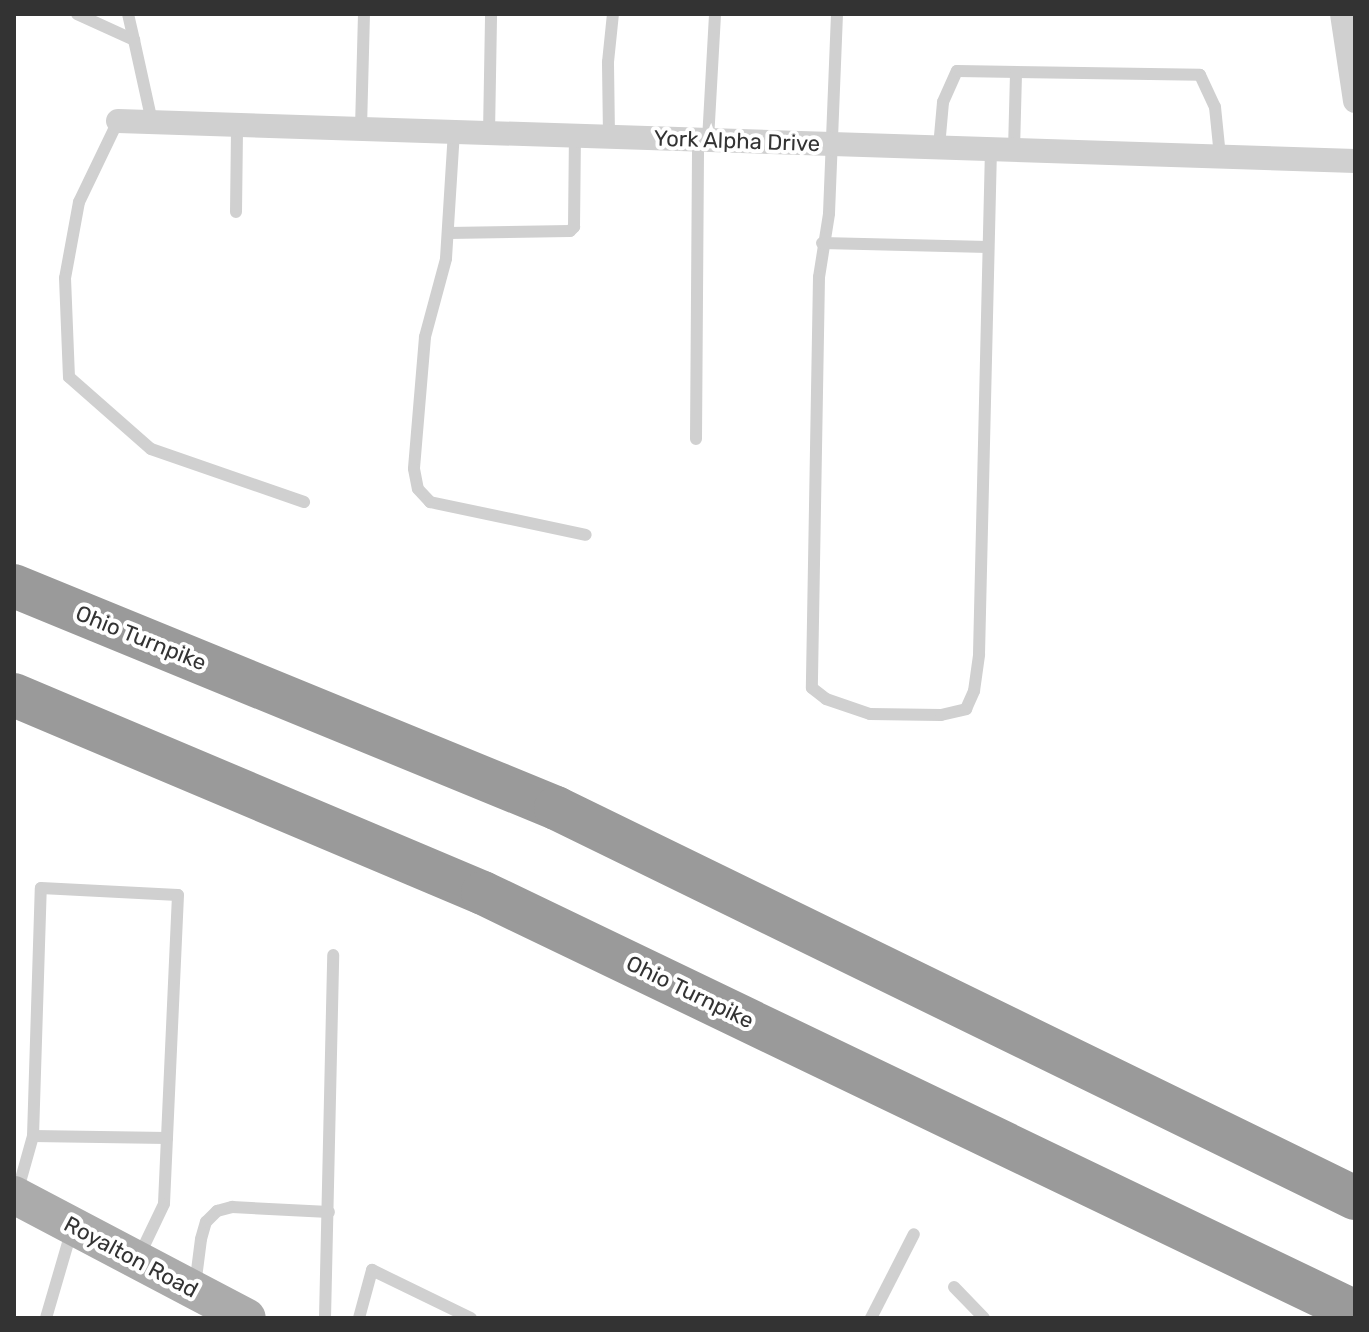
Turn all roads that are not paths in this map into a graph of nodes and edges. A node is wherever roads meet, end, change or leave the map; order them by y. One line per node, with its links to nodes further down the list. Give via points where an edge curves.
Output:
1 (77, 14): 9 (lane)
2 (128, 14): 9 (lane)
3 (364, 14): 15 (lane)
4 (491, 14): 17 (lane)
5 (613, 14): 19 (lane)
6 (715, 14): 20 (lane)
7 (837, 14): 21 (lane)
8 (1342, 14): 11 (street)
9 (134, 40): 13 (lane)
10 (1016, 72): 22 (lane, via 957,71 943,102); 23 (lane); 24 (lane, via 1200,75 1215,107)
11 (1355, 101)
12 (118, 121): 13 (street, York Alpha Drive); 31 (lane, via 79,202 65,278 69,377 151,449)
13 (152, 122): 14 (street, York Alpha Drive)
14 (237, 124): 15 (street, York Alpha Drive); 26 (lane)
15 (361, 128): 16 (street, York Alpha Drive)
16 (454, 131): 17 (street, York Alpha Drive); 27 (lane)
17 (489, 133): 18 (street, York Alpha Drive)
18 (575, 135): 19 (street, York Alpha Drive); 27 (lane, via 570,231)
19 (609, 136): 20 (street, York Alpha Drive)
20 (703, 140): 21 (street, York Alpha Drive); 30 (lane)
21 (831, 144): 22 (street, York Alpha Drive); 28 (lane, via 829,214)
22 (939, 147): 23 (street, York Alpha Drive)
23 (1003, 149): 24 (street, York Alpha Drive); 29 (lane)
24 (1220, 156): 25 (street, York Alpha Drive)
25 (1355, 161)
26 (236, 212)
27 (448, 233): 32 (lane, via 425,337 414,469 418,489 430,502)
28 (822, 243): 29 (lane); 29 (lane, via 812,688 826,699 870,714 941,715 966,709 974,691)
29 (988, 247)
30 (696, 439)
31 (304, 502)
32 (586, 535)
33 (14, 586): 39 (highway, Ohio Turnpike, via 556,808)
34 (14, 695): 46 (highway, Ohio Turnpike, via 483,893)
35 (333, 955): 40 (lane)
36 (33, 1136): 37 (lane); 37 (lane, via 41,888 178,895); 38 (lane)
37 (167, 1138): 43 (lane, via 164,1204)
38 (15, 1196): 41 (main road, Royalton Road)
39 (1355, 1198)
40 (329, 1212): 45 (lane, via 232,1207 217,1211 206,1222 201,1239); 49 (lane)
41 (73, 1227): 43 (main road, Royalton Road); 47 (lane)
42 (914, 1234): 52 (lane)
43 (137, 1260): 45 (main road, Royalton Road)
44 (954, 1287): 53 (lane)
45 (204, 1303): 48 (main road, Royalton Road)
46 (1355, 1312)
47 (46, 1318)
48 (247, 1318)
49 (325, 1318)
50 (359, 1318): 51 (lane, via 372,1270)
51 (471, 1318)
52 (871, 1318)
53 (984, 1318)

